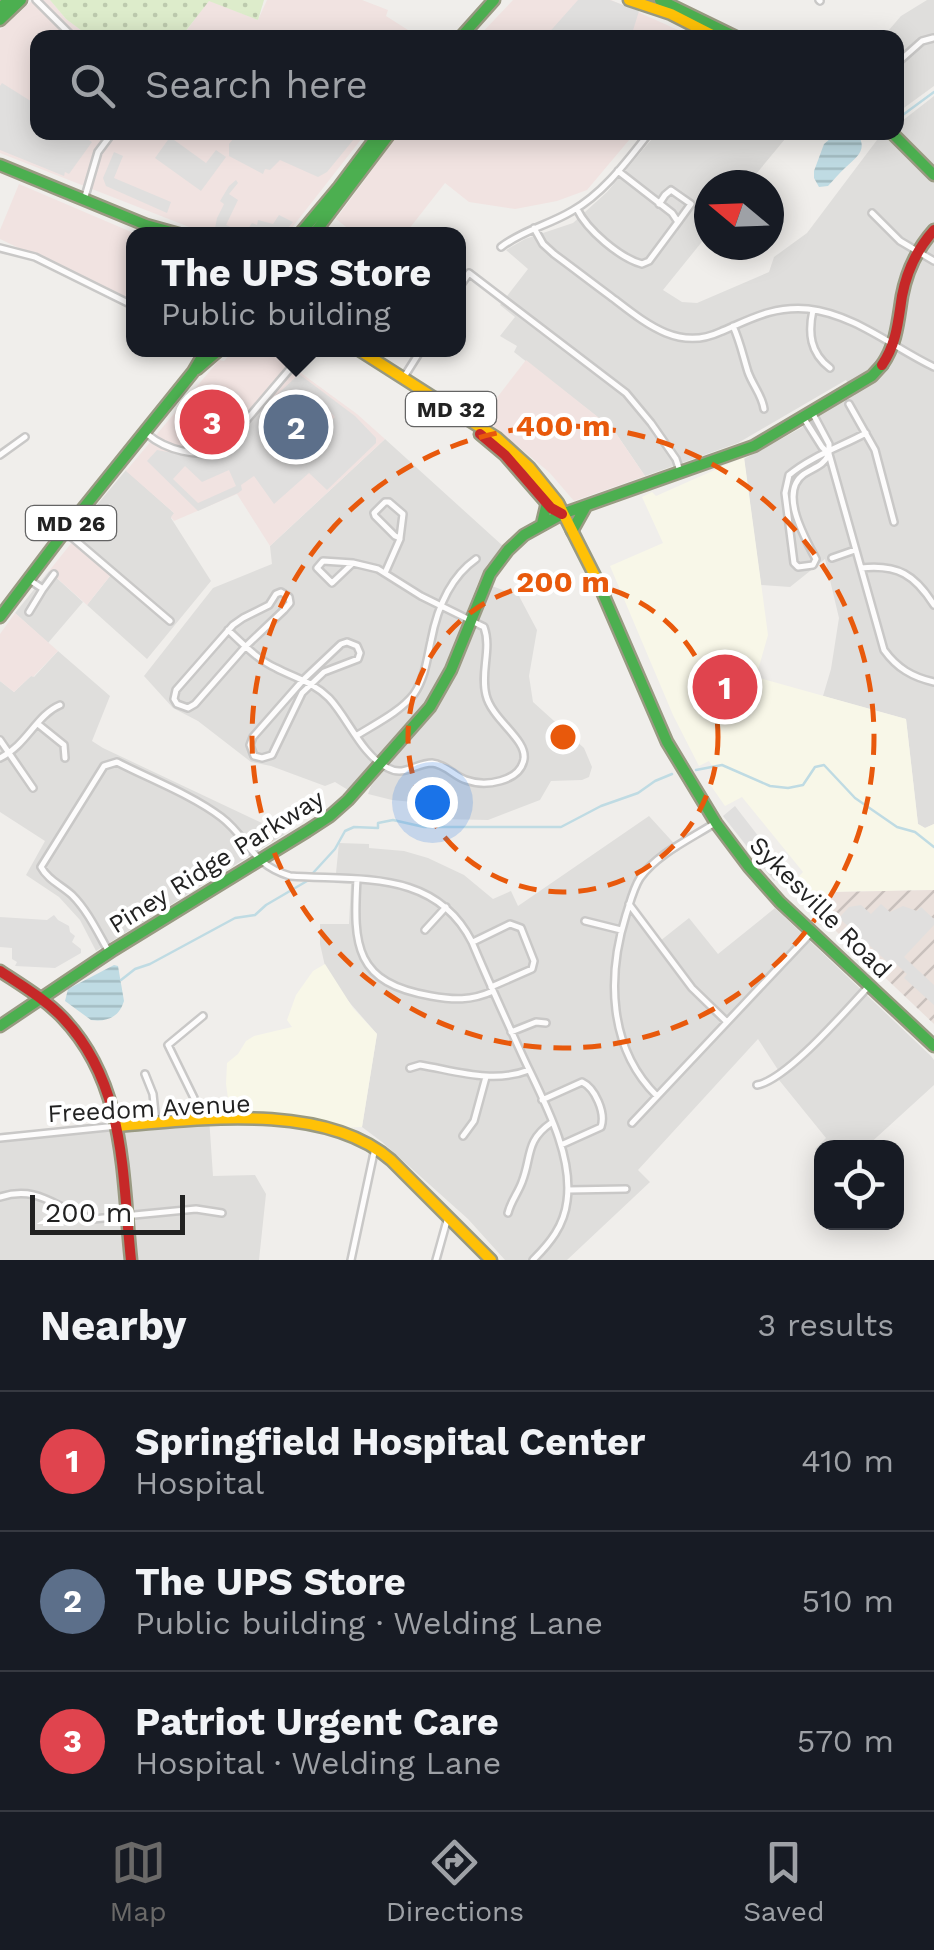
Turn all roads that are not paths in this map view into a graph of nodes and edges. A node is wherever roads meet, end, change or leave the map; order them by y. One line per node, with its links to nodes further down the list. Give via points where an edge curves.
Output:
1 (9, 0): 7 (street)
2 (21, 0): 8 (street)
3 (36, 0): 9 (street)
4 (494, 0): 10 (street)
5 (633, 0): 11 (street)
6 (660, 0): 12 (street)
7 (0, 8)
8 (0, 20)
9 (66, 30)
10 (467, 30)
11 (702, 30)
12 (720, 30)
13 (934, 38): 14 (street)
14 (904, 57)
15 (107, 140): 23 (street)
16 (374, 140): 31 (street)
17 (385, 140): 32 (street)
18 (643, 140): 21 (street)
19 (899, 140): 22 (street)
20 (0, 165): 23 (street)
21 (618, 171): 24 (street); 25 (street)
22 (934, 175)
23 (84, 200): 28 (street)
24 (659, 204): 27 (street); 27 (street, via 671,190 691,204)
25 (577, 209): 27 (street, via 588,228 638,264 649,262); 33 (street)
26 (872, 214): 37 (street)
27 (678, 222)
28 (146, 225): 29 (street); 30 (street)
29 (149, 227)
30 (154, 227)
31 (305, 227)
32 (317, 227)
33 (534, 228): 35 (street); 42 (street, via 554,254 661,332 693,339)
34 (934, 230): 37 (street)
35 (501, 247)
36 (0, 248): 40 (street, via 35,257)
37 (918, 252): 38 (street); 43 (street, via 906,280)
38 (934, 261)
39 (466, 277): 62 (street, via 469,273 626,393)
40 (126, 302)
41 (813, 310): 42 (street, via 786,309); 43 (street); 50 (street, via 810,341)
42 (733, 326): 55 (street)
43 (895, 347): 51 (street); 56 (street, Piney Ridge Parkway, via 872,376)
44 (201, 357): 52 (street, MD 26)
45 (210, 357): 52 (street, MD 26)
46 (300, 357): 57 (street, via 221,450 168,448)
47 (359, 357): 63 (street, Sykesville Road / MD 32, via 486,439)
48 (370, 357): 53 (street, Sykesville Road / MD 32)
49 (417, 357): 53 (street)
50 (830, 368)
51 (934, 368)
52 (193, 372): 57 (street, MD 26)
53 (403, 379): 65 (street, Sykesville Road / MD 32, via 504,444 550,491)
54 (848, 404): 58 (street)
55 (764, 410)
56 (808, 414): 61 (street); 62 (street, Piney Ridge Parkway, via 754,446)
57 (145, 432): 68 (street, MD 26)
58 (866, 433): 61 (street); 66 (street)
59 (25, 436): 60 (street)
60 (0, 454)
61 (829, 454): 61 (street, via 792,472 785,485 798,567 816,559 798,523 793,489); 71 (street)
62 (681, 472): 64 (street, Piney Ridge Parkway)
63 (547, 502): 65 (street, Sykesville Road / MD 32); 67 (street)
64 (586, 506): 65 (street, Piney Ridge Parkway); 69 (street)
65 (562, 514): 67 (street, Piney Ridge Parkway); 69 (street, Sykesville Road / MD 32)
66 (894, 522)
67 (542, 524): 84 (street, Piney Ridge Parkway, via 501,559)
68 (65, 531): 78 (street, MD 26); 85 (street)
69 (572, 531): 100 (street, Sykesville Road / MD 32, via 662,733)
70 (400, 538): 70 (street, via 375,516 385,502 403,514); 76 (street)
71 (855, 550): 72 (street); 75 (street)
72 (832, 558)
73 (476, 559): 80 (street, via 455,578)
74 (353, 563): 74 (street, via 322,561 318,568 335,583); 76 (street)
75 (861, 568): 81 (street, via 902,571); 89 (street, via 884,650 899,668)
76 (385, 572): 80 (street)
77 (54, 574): 79 (street)
78 (28, 579): 79 (street); 83 (street, MD 26)
79 (43, 589): 82 (street)
80 (440, 606): 84 (street); 93 (street, via 416,692)
81 (934, 606)
82 (29, 612)
83 (0, 617)
84 (471, 620): 98 (street, Piney Ridge Parkway, via 439,694); 98 (street, via 487,633 486,698 522,744 520,769 482,783 434,764 399,772)
85 (170, 621)
86 (228, 630): 87 (street); 87 (street, via 269,606 278,593 288,594 288,606); 87 (street, via 176,690 178,704 195,704)
87 (246, 646): 88 (street)
88 (304, 679): 90 (street); 90 (street, via 341,644 357,646 358,658); 90 (street, via 252,737 254,756 274,752)
89 (934, 682)
90 (312, 684): 93 (street)
91 (60, 705): 92 (street)
92 (38, 724): 95 (street); 97 (street, via 64,746)
93 (356, 736): 98 (street)
94 (0, 740): 95 (street)
95 (9, 753): 96 (street); 99 (street)
96 (0, 758)
97 (65, 758)
98 (382, 764): 101 (street, Piney Ridge Parkway, via 330,816)
99 (33, 788)
100 (716, 822): 103 (street, via 658,859 639,880); 108 (street, Sykesville Road / MD 32)
101 (260, 860): 102 (street, via 290,876); 110 (street, Piney Ridge Parkway); 110 (street, via 211,810 117,762 104,766 42,867 82,906)
102 (357, 880): 104 (street, via 410,887); 113 (street, via 358,942 381,978 407,992 445,999 467,1000)
103 (630, 904): 107 (street); 116 (street, via 692,988)
104 (446, 906): 106 (street); 109 (street)
105 (585, 921): 107 (street)
106 (425, 930)
107 (622, 930): 126 (street, via 614,963 616,1006 629,1057)
108 (812, 932): 112 (street, Sykesville Road / MD 32); 116 (street)
109 (472, 942): 113 (street); 113 (street, via 510,924 521,928 534,966)
110 (109, 952): 114 (street, Piney Ridge Parkway)
111 (0, 971): 114 (street)
112 (870, 986): 120 (street, Sykesville Road / MD 32); 125 (street, via 796,1060)
113 (492, 989): 119 (street)
114 (39, 997): 118 (street, Piney Ridge Parkway); 132 (street, via 94,1057)
115 (204, 1016): 128 (street, via 168,1045 194,1098)
116 (727, 1022): 126 (street)
117 (546, 1024): 119 (street)
118 (0, 1026)
119 (511, 1032): 122 (street)
120 (934, 1046)
121 (410, 1068): 124 (street)
122 (529, 1070): 124 (street); 127 (street)
123 (145, 1074): 129 (street)
124 (486, 1077): 133 (street)
125 (757, 1086)
126 (657, 1096): 131 (street)
127 (542, 1100): 130 (street); 135 (street, via 582,1082 598,1102 601,1127)
128 (197, 1120): 129 (street, Freedom Avenue); 136 (street, Freedom Avenue, via 300,1124)
129 (156, 1123): 132 (street, Freedom Avenue)
130 (552, 1123): 135 (street); 141 (street, via 531,1146)
131 (632, 1123)
132 (118, 1126): 134 (street, Freedom Avenue); 142 (street)
133 (463, 1136)
134 (0, 1138)
135 (561, 1145): 138 (street)
136 (376, 1148): 143 (street, Freedom Avenue); 145 (street)
137 (626, 1189): 138 (street)
138 (568, 1190): 148 (street, via 558,1230)
139 (0, 1197): 142 (street, via 29,1193 85,1217)
140 (222, 1212): 142 (street)
141 (508, 1213)
142 (126, 1216): 144 (street)
143 (448, 1216): 146 (street); 147 (street, Freedom Avenue)
144 (131, 1260)
145 (351, 1260)
146 (436, 1260)
147 (491, 1260)
148 (533, 1260)

